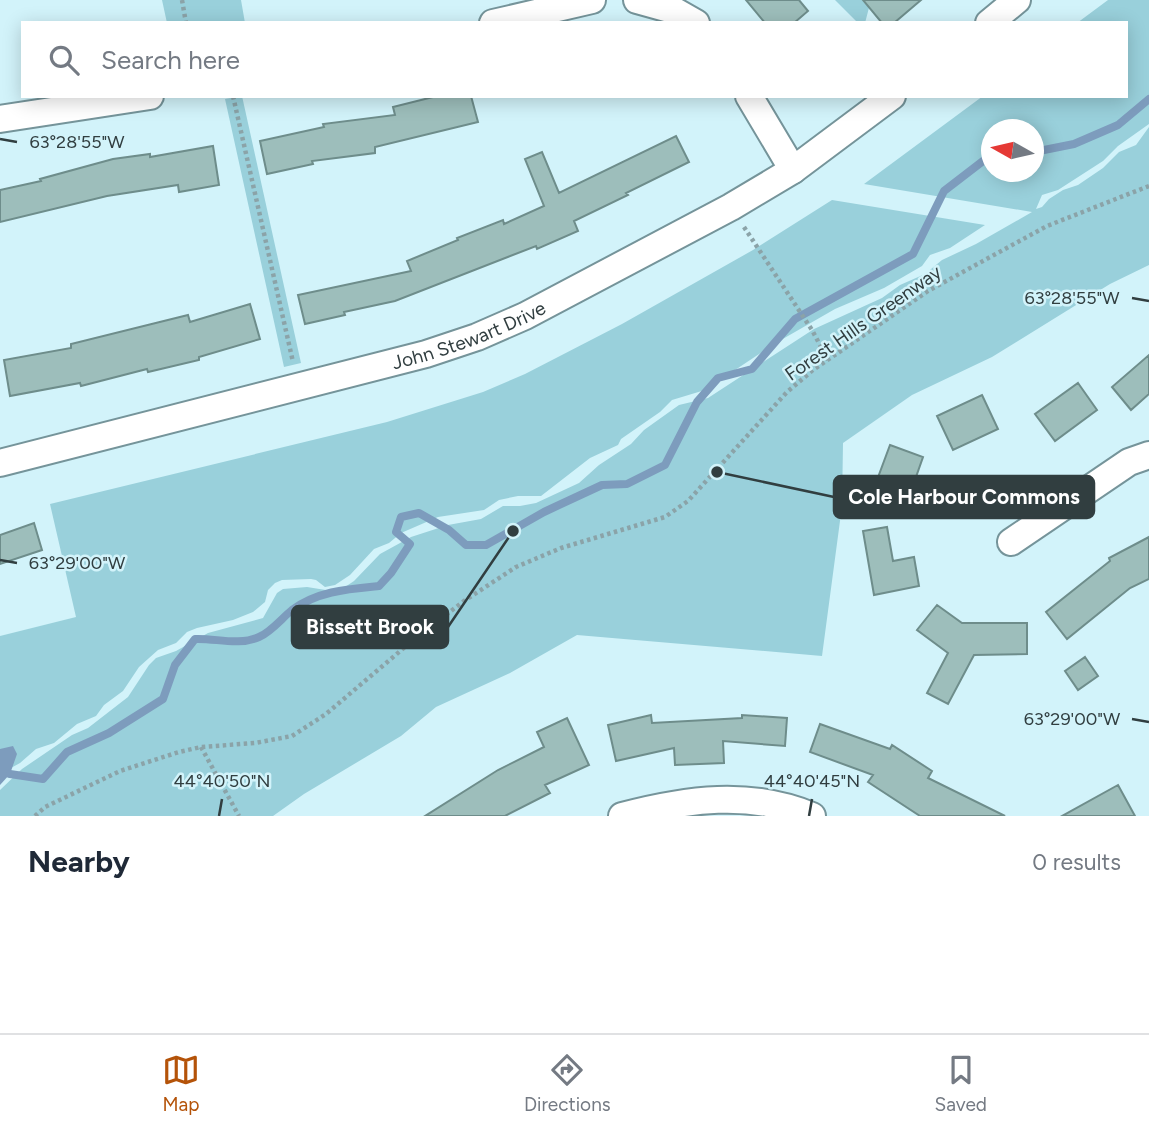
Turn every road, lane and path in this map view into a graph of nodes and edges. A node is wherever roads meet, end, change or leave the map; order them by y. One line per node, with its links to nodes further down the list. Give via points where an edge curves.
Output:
1 (182, 0): 5 (path)
2 (592, 0): 6 (street)
3 (637, 0): 7 (street)
4 (1017, 0): 8 (street)
5 (186, 21)
6 (502, 21)
7 (692, 21)
8 (991, 21)
9 (136, 98): 13 (street)
10 (233, 98): 18 (path)
11 (750, 98): 14 (street)
12 (889, 98): 14 (street, John Stewart Drive)
13 (0, 118)
14 (793, 170): 16 (street, John Stewart Drive)
15 (1149, 187): 17 (path, Forest Hills Greenway, via 1047,226 928,291)
16 (731, 207): 17 (path); 18 (street, John Stewart Drive, via 477,337)
17 (828, 360): 22 (path, Forest Hills Greenway, via 787,392 688,501 665,517 561,548 516,567 464,601 326,714 292,736)
18 (298, 386): 20 (street, John Stewart Drive)
19 (1149, 455): 21 (street, via 1129,462)
20 (0, 463)
21 (1011, 542)
22 (201, 747): 23 (path, Forest Hills Greenway, via 120,771); 24 (path)
23 (35, 816)
24 (239, 816)
25 (622, 816): 26 (street, via 729,799 765,802)
26 (812, 816)

